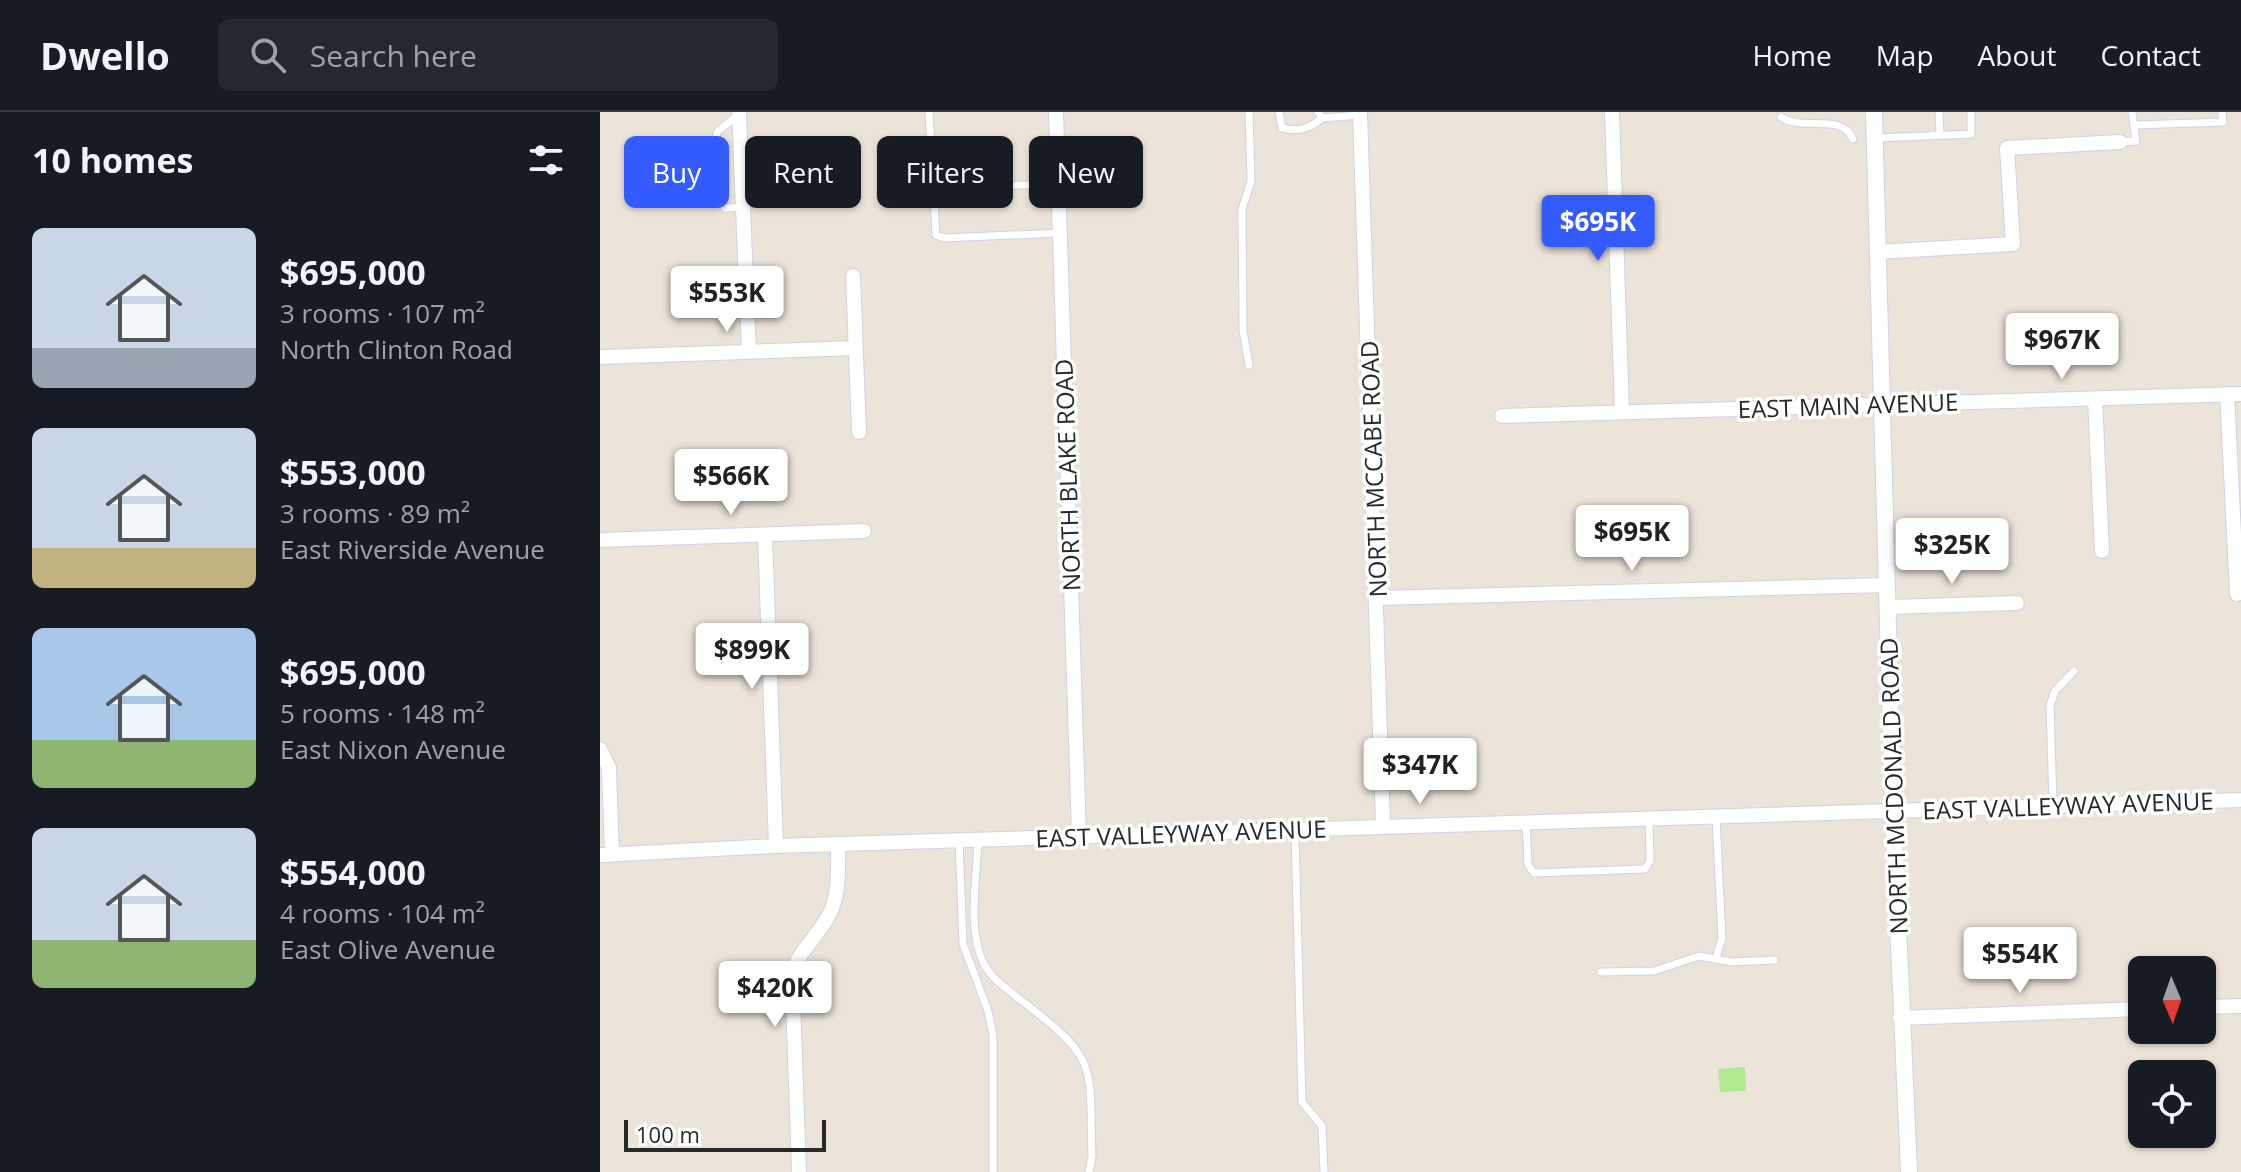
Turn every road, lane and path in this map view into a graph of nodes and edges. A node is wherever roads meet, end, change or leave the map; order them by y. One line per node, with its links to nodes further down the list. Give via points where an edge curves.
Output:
1 (929, 112): 17 (lane)
2 (1056, 112): 18 (street, NORTH BLAKE ROAD)
3 (1249, 112): 31 (lane, via 1251,181 1242,209 1243,330)
4 (1279, 112): 13 (lane, via 1282,128 1290,130 1309,129)
5 (1612, 112): 35 (street)
6 (1874, 112): 19 (street, NORTH MCDONALD ROAD)
7 (1939, 112): 16 (lane)
8 (1971, 112): 16 (lane, via 1971,134)
9 (2132, 112): 15 (lane)
10 (2222, 112): 15 (lane, via 2223,122)
11 (740, 113): 22 (street); 22 (lane, via 717,132 715,172 717,196 725,208)
12 (1360, 114): 13 (lane); 44 (street, NORTH MCCABE ROAD)
13 (1320, 115)
14 (1781, 117): 20 (lane, via 1800,125 1840,123)
15 (2135, 125): 21 (lane, via 2136,141)
16 (1940, 135): 19 (lane)
17 (930, 136)
18 (1057, 136)
19 (1874, 138): 26 (street, NORTH MCDONALD ROAD)
20 (1853, 139)
21 (2120, 142): 26 (street, via 2007,148 2013,244)
22 (743, 207): 29 (street)
23 (934, 208): 25 (lane, via 936,235 944,238)
24 (1059, 208): 25 (street, NORTH BLAKE ROAD)
25 (1060, 233): 57 (street, NORTH BLAKE ROAD)
26 (1877, 252): 34 (street, NORTH MCDONALD ROAD)
27 (853, 276): 28 (street)
28 (856, 348): 29 (street); 37 (street)
29 (749, 352): 30 (street)
30 (600, 357)
31 (1249, 365)
32 (2234, 394): 33 (street, EAST MAIN AVENUE); 43 (street)
33 (2095, 399): 34 (street, EAST MAIN AVENUE); 41 (street)
34 (1883, 403): 35 (street, EAST MAIN AVENUE); 42 (street, NORTH MCDONALD ROAD)
35 (1622, 412): 36 (street, EAST MAIN AVENUE)
36 (1502, 416)
37 (859, 432)
38 (864, 531): 39 (street)
39 (765, 535): 40 (street); 61 (street)
40 (600, 540)
41 (2102, 551)
42 (1888, 585): 44 (street); 46 (street, NORTH MCDONALD ROAD)
43 (2237, 594)
44 (1377, 598): 55 (street, NORTH MCCABE ROAD)
45 (2017, 603): 46 (street)
46 (1889, 607): 51 (street, NORTH MCDONALD ROAD)
47 (2074, 671): 50 (lane, via 2050,705)
48 (600, 749): 62 (street, via 609,768)
49 (2241, 800): 50 (street, EAST VALLEYWAY AVENUE)
50 (2053, 805): 51 (street, EAST VALLEYWAY AVENUE)
51 (1893, 810): 52 (street, EAST VALLEYWAY AVENUE); 69 (street, NORTH MCDONALD ROAD)
52 (1716, 816): 53 (street, EAST VALLEYWAY AVENUE); 63 (lane, via 1722,938)
53 (1649, 818): 54 (street, EAST VALLEYWAY AVENUE); 54 (lane, via 1650,861 1645,869 1566,872 1534,873 1528,865)
54 (1526, 822): 55 (street, EAST VALLEYWAY AVENUE)
55 (1383, 826): 56 (street, EAST VALLEYWAY AVENUE)
56 (1295, 829): 57 (street, EAST VALLEYWAY AVENUE); 73 (lane, via 1302,1102 1322,1126)
57 (1079, 837): 58 (street, EAST VALLEYWAY AVENUE)
58 (978, 840): 59 (street, EAST VALLEYWAY AVENUE); 72 (lane, via 976,921 982,960 997,981 1062,1031 1085,1060)
59 (959, 841): 60 (street, EAST VALLEYWAY AVENUE); 71 (lane, via 963,944 993,1035)
60 (838, 844): 61 (street, EAST VALLEYWAY AVENUE); 70 (street, via 838,889 830,915 799,952 792,971)
61 (776, 846): 62 (street, EAST VALLEYWAY AVENUE)
62 (606, 855)
63 (1716, 958): 64 (lane); 65 (lane, via 1693,957 1654,971)
64 (1774, 960)
65 (1601, 972)
66 (2241, 1006): 67 (street)
67 (2216, 1007)
68 (2128, 1010): 69 (street)
69 (1900, 1018): 74 (street, NORTH MCDONALD ROAD)
70 (799, 1172)
71 (993, 1172)
72 (1089, 1172)
73 (1324, 1172)
74 (1909, 1172)

